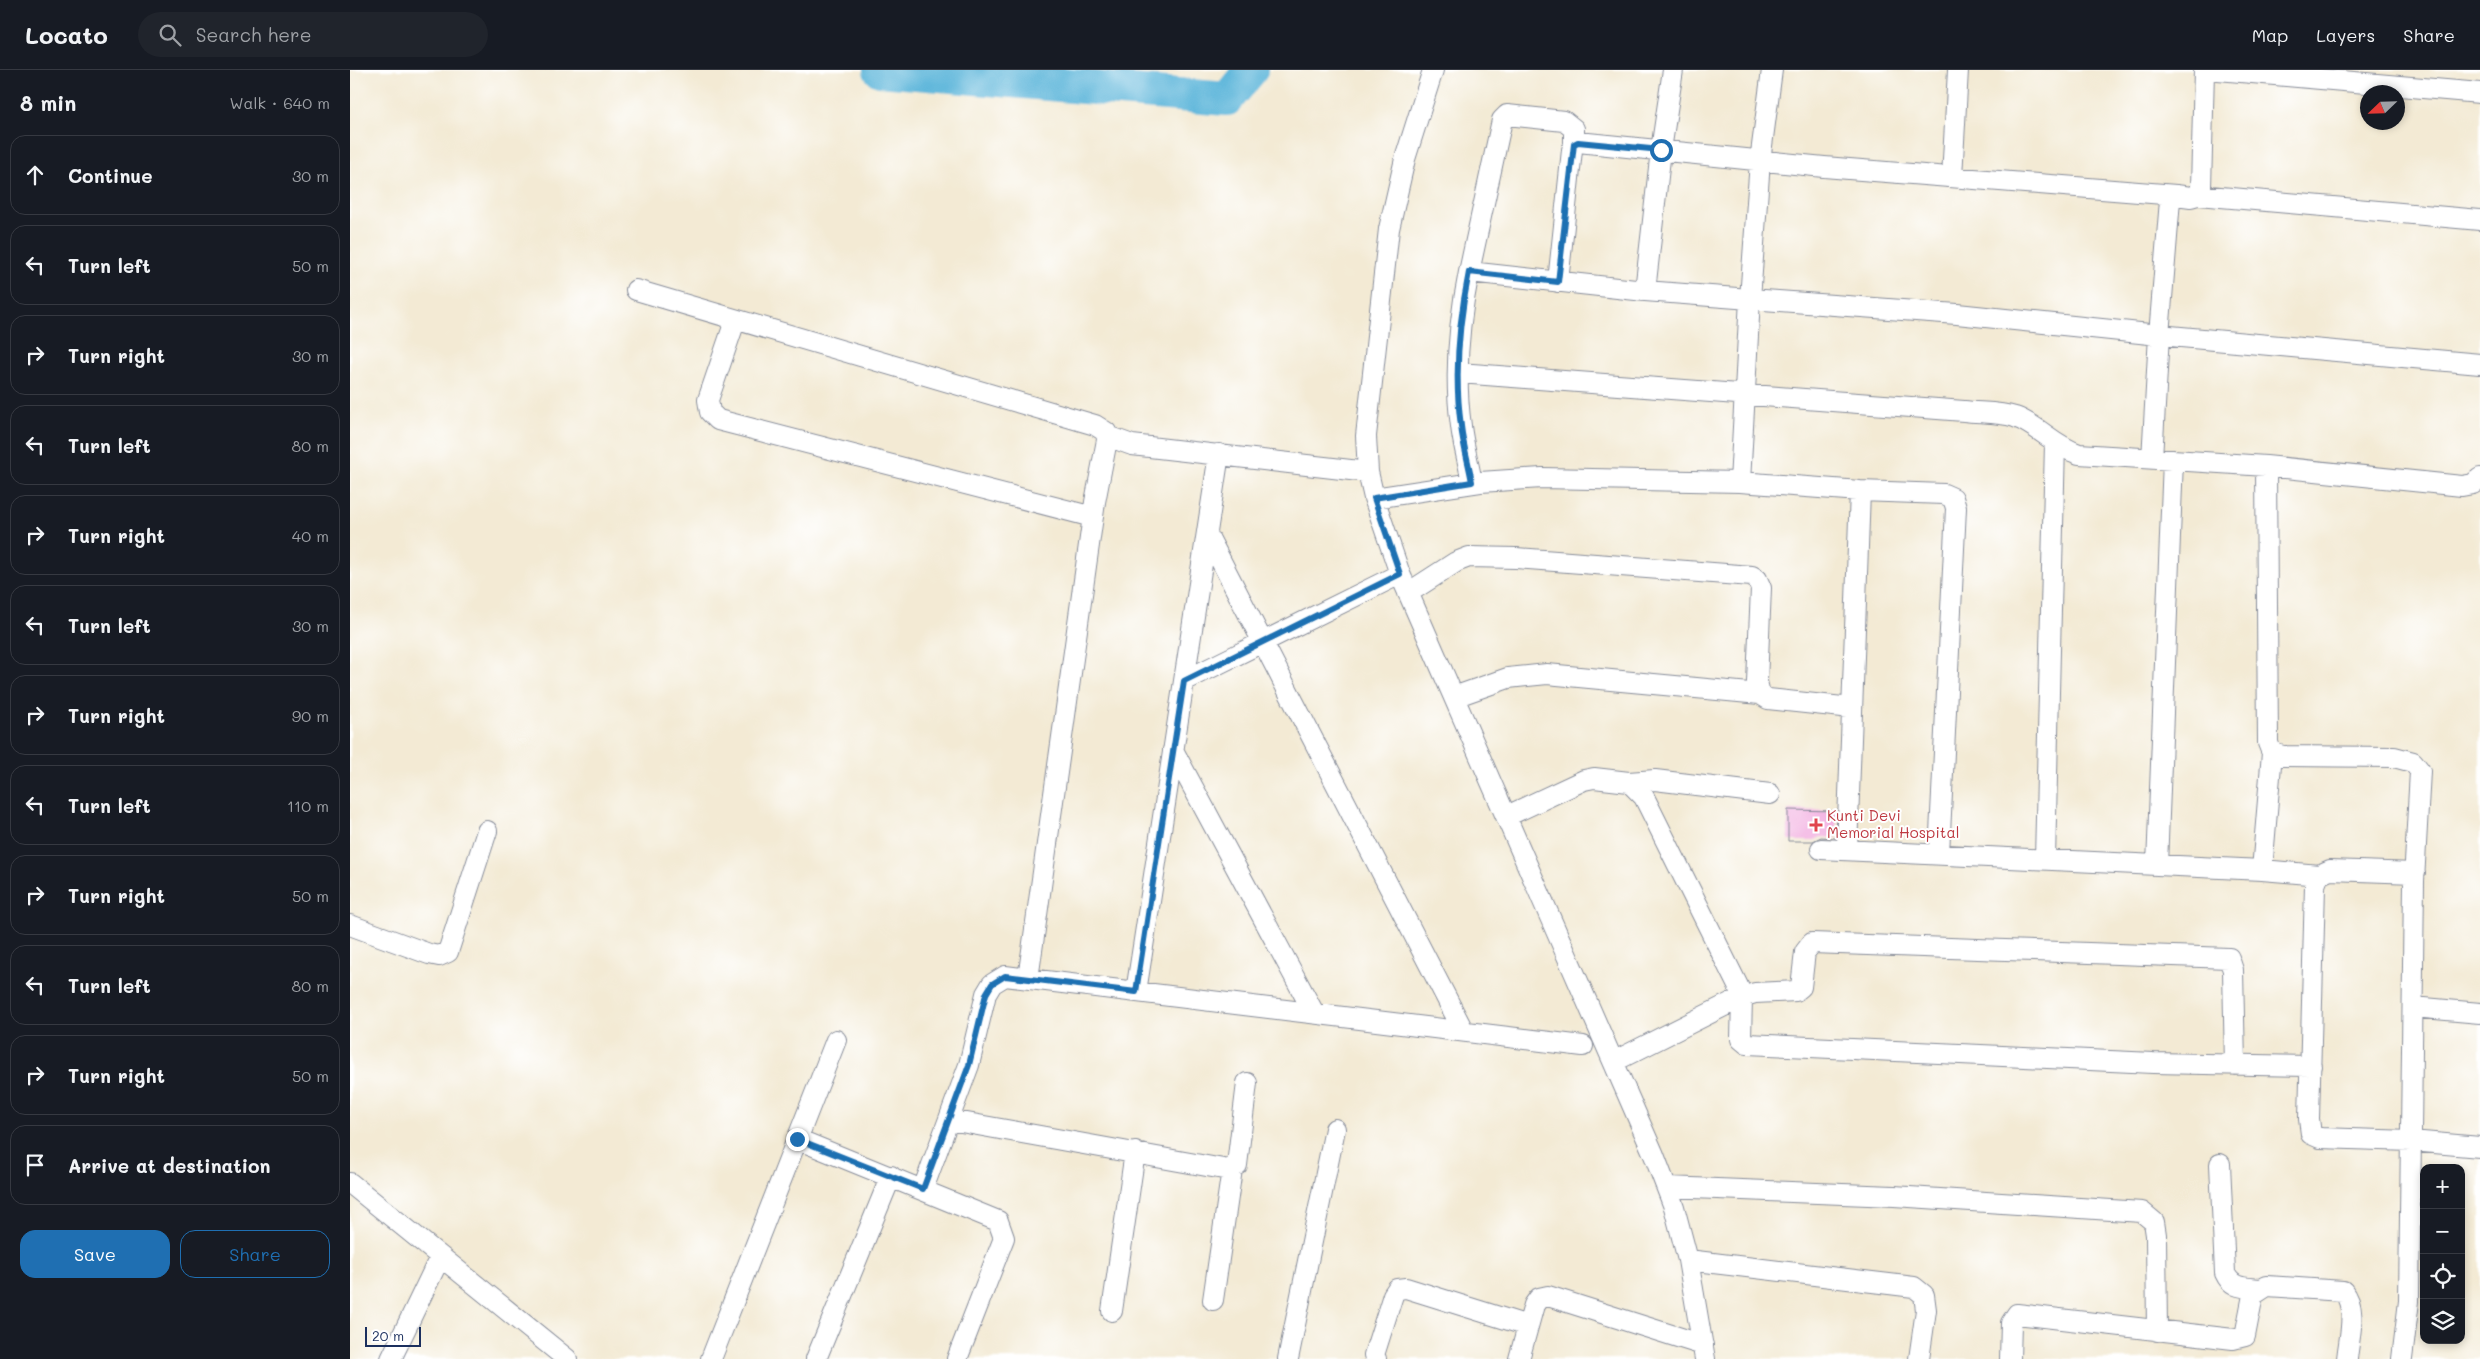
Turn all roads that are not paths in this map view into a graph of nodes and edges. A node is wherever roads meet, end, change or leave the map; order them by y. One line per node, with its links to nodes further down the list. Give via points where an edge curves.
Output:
1 (1434, 70): 31 (street, via 1405,159 1389,229 1366,436)
2 (1673, 70): 9 (street)
3 (1772, 70): 10 (street)
4 (1958, 70): 11 (street)
5 (2204, 70): 13 (street)
6 (2218, 70): 7 (street)
7 (2480, 93)
8 (1574, 144): 9 (street); 15 (street, via 1574,129 1564,121 1508,115 1502,120); 16 (street)
9 (1661, 150): 10 (street); 18 (street)
10 (1760, 161): 11 (street); 19 (street)
11 (1952, 178): 12 (street)
12 (2176, 195): 13 (street); 21 (street, via 2168,207)
13 (2198, 195): 14 (street)
14 (2480, 220)
15 (1469, 272): 16 (street); 23 (street, via 1462,306)
16 (1558, 282): 18 (street)
17 (636, 290): 20 (street)
18 (1645, 291): 19 (street)
19 (1750, 299): 21 (street, via 1957,314); 24 (street)
20 (735, 321): 25 (street, via 1095,424 1104,429); 37 (street, via 708,400 710,412 718,420)
21 (2159, 335): 22 (street); 28 (street)
22 (2480, 364)
23 (1459, 373): 24 (street); 33 (street, via 1461,426)
24 (1744, 394): 26 (street, via 2014,417); 34 (street)
25 (1107, 436): 27 (street, via 1132,445); 37 (street)
26 (2055, 443): 28 (street, via 2079,454); 55 (street)
27 (1219, 454): 31 (street); 38 (street)
28 (2152, 459): 29 (street)
29 (2173, 460): 30 (street); 56 (street)
30 (2266, 466): 32 (street, via 2462,486 2474,484); 47 (street, via 2268,743)
31 (1368, 472): 36 (street)
32 (2480, 478)
33 (1472, 482): 34 (street, via 1542,478); 36 (street)
34 (1740, 482): 35 (street)
35 (1860, 491): 45 (street); 54 (street, via 1944,494 1953,498 1956,508)
36 (1374, 498): 39 (street)
37 (1093, 517): 61 (street)
38 (1207, 534): 41 (street); 42 (street)
39 (1400, 574): 40 (street); 41 (street)
40 (1408, 593): 43 (street, via 1469,556 1752,576 1761,588 1757,682); 44 (street)
41 (1262, 642): 42 (street); 67 (street)
42 (1184, 681): 46 (street)
43 (1760, 694): 44 (street, via 1547,674 1508,678); 45 (street, via 1768,699)
44 (1454, 697): 50 (street)
45 (1852, 708): 53 (street)
46 (1174, 750): 62 (street); 65 (street)
47 (2272, 753): 57 (street); 58 (street, via 2283,756 2394,758 2413,762 2420,770)
48 (1630, 782): 49 (street, via 1655,780); 50 (street, via 1584,780); 63 (street, via 1644,798)
49 (1770, 794)
50 (1507, 816): 70 (street)
51 (487, 831): 60 (street, via 448,952 439,956 429,954)
52 (1821, 849): 53 (street)
53 (1847, 850): 54 (street)
54 (1939, 854): 55 (street)
55 (2045, 860): 56 (street)
56 (2156, 865): 57 (street)
57 (2262, 870): 59 (street)
58 (2415, 873): 59 (street, via 2330,870); 64 (street)
59 (2320, 875): 72 (street, via 2315,885)
60 (352, 930)
61 (1028, 979): 62 (street); 74 (street, via 1005,976 992,984 986,994 969,1065)
62 (1136, 992): 65 (street)
63 (1742, 997): 70 (street); 71 (street, via 1739,1031 1740,1039 1747,1044); 71 (street, via 1755,993 1796,991 1801,987 1805,952 1812,944 2229,958 2233,970)
64 (2413, 1007): 66 (street); 77 (street)
65 (1314, 1013): 67 (street)
66 (2480, 1013)
67 (1463, 1030): 69 (street)
68 (836, 1040): 76 (street)
69 (1583, 1046)
70 (1615, 1061): 84 (street)
71 (2235, 1065): 72 (street)
72 (2311, 1066): 77 (street, via 2311,1134 2320,1138)
73 (1247, 1083): 81 (street, via 1237,1165)
74 (950, 1120): 79 (street); 85 (street)
75 (1335, 1129): 99 (street)
76 (797, 1139): 82 (street); 97 (street)
77 (2411, 1141): 78 (street); 105 (street, via 2409,1301)
78 (2480, 1147)
79 (1135, 1152): 81 (street); 90 (street)
80 (2220, 1164): 88 (street, via 2225,1273 2235,1287)
81 (1232, 1170): 89 (street)
82 (891, 1176): 85 (street); 98 (street)
83 (350, 1182): 86 (street)
84 (1667, 1187): 87 (street); 92 (street, via 1894,1196 2142,1212 2154,1222 2156,1235)
85 (923, 1189): 94 (street, via 998,1221 1004,1231)
86 (440, 1257): 95 (street); 96 (street)
87 (1688, 1260): 93 (street); 102 (street, via 1914,1287 1924,1295 1926,1310)
88 (2260, 1289): 92 (street, via 2253,1295 2245,1336 2233,1339); 104 (street, via 2267,1286 2343,1291 2350,1298 2352,1312)
89 (1213, 1300)
90 (1112, 1311)
91 (1528, 1326): 93 (street, via 1534,1305 1539,1298 1548,1296); 100 (street, via 1406,1288 1397,1288 1374,1355); 101 (street)
92 (2158, 1331): 103 (street, via 2017,1314 2011,1323)
93 (1704, 1352)
94 (963, 1357)
95 (391, 1359)
96 (567, 1359)
97 (711, 1359)
98 (816, 1359)
99 (1288, 1359)
100 (1376, 1359)
101 (1519, 1359)
102 (1919, 1359)
103 (2010, 1359)
104 (2347, 1359)
105 (2402, 1359)

